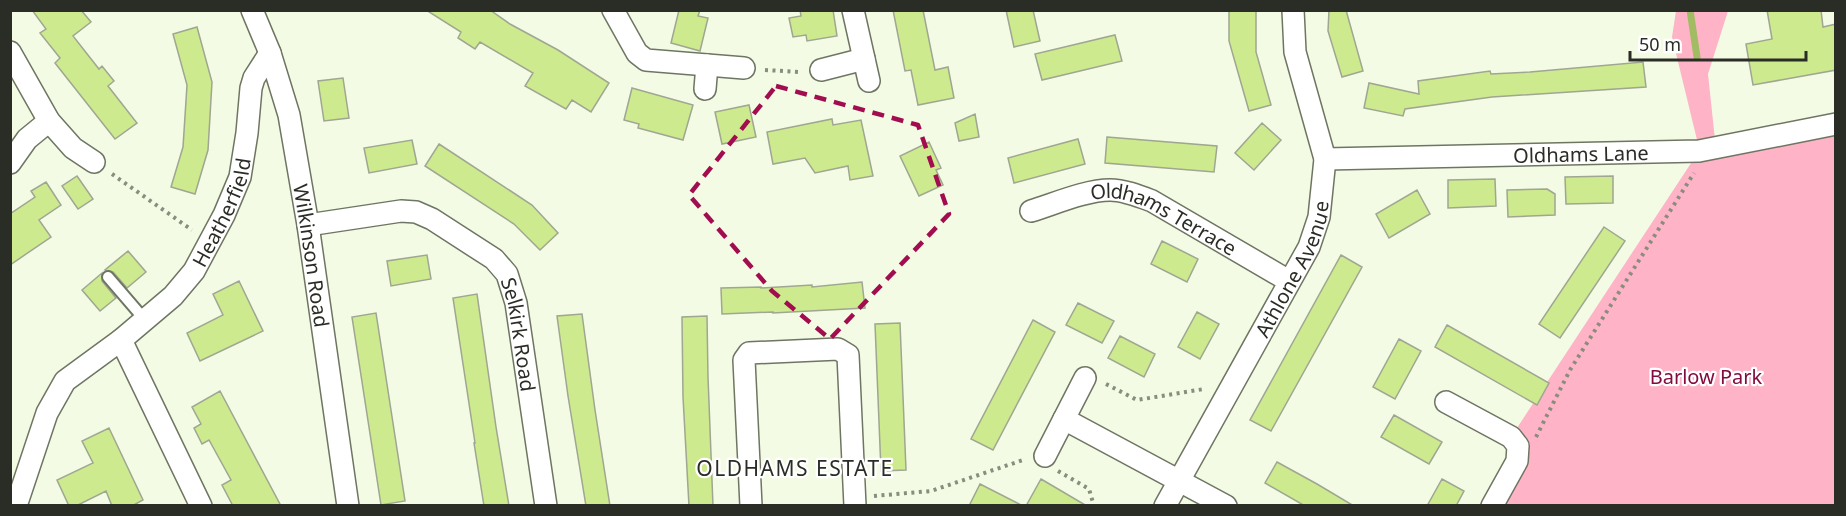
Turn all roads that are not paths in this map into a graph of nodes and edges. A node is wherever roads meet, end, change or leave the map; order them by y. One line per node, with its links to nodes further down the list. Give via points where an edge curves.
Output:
1 (252, 10): 6 (street, Wilkinson Road)
2 (613, 10): 8 (street, via 637,53 646,60)
3 (853, 10): 7 (street)
4 (1293, 10): 15 (street, Athlone Avenue, via 1295,52)
5 (10, 52): 13 (street)
6 (270, 53): 19 (street, Wilkinson Road, via 289,115); 22 (street, Heatherfield, via 251,87 240,177 210,242 194,271)
7 (864, 59): 10 (street); 11 (street)
8 (707, 65): 9 (street); 12 (street)
9 (744, 68)
10 (820, 70)
11 (870, 81)
12 (705, 88)
13 (50, 121): 16 (street, via 73,148); 17 (street, via 27,139)
14 (1836, 124): 15 (street, Oldhams Lane, via 1704,150)
15 (1325, 159): 21 (street, Athlone Avenue, via 1319,217 1309,247)
16 (94, 162)
17 (10, 164)
18 (1031, 211): 21 (street, Oldhams Terrace, via 1095,192 1131,194 1152,201)
19 (308, 225): 32 (street, Wilkinson Road); 33 (street, Selkirk Road, via 416,212 494,260 507,274 516,303)
20 (108, 277): 22 (lane)
21 (1289, 281): 28 (street, Athlone Avenue)
22 (145, 320): 23 (street, Heatherfield)
23 (121, 340): 29 (street, Heatherfield, via 65,381 54,398); 31 (street)
24 (1085, 378): 26 (street)
25 (1446, 402): 37 (street, via 1511,437 1518,447 1517,461)
26 (1064, 419): 27 (street); 28 (street)
27 (1043, 459)
28 (1179, 479): 35 (street, Athlone Avenue); 36 (street)
29 (18, 500)
30 (855, 501): 34 (street, via 848,355 838,349 749,353 744,360)
31 (201, 506)
32 (348, 506)
33 (546, 506)
34 (752, 506)
35 (1165, 506)
36 (1226, 506)
37 (1492, 506)

